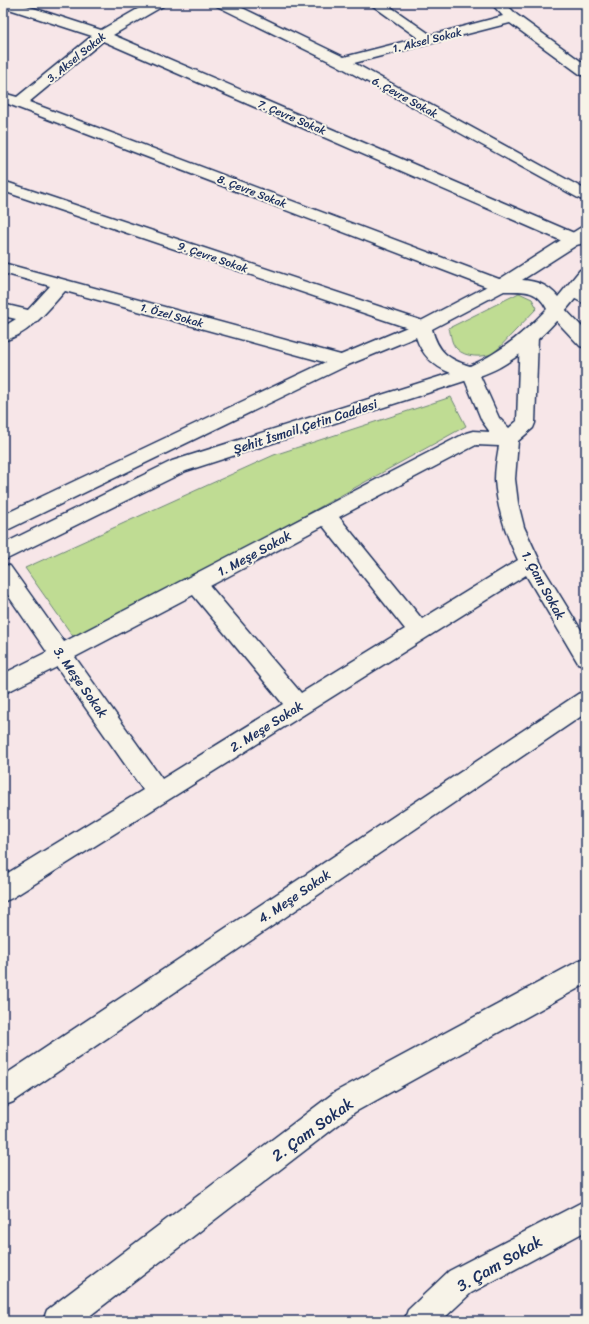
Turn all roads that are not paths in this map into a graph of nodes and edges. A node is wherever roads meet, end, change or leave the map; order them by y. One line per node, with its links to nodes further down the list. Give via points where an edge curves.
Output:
1 (5, 3): 7 (street, 7. Çevre Sokak)
2 (158, 3): 7 (street, 3. Aksel Sokak)
3 (222, 3): 9 (street, 6. Çevre Sokak)
4 (376, 3): 8 (street)
5 (498, 3): 6 (street)
6 (512, 18): 8 (street, 1. Aksel Sokak); 10 (street)
7 (102, 35): 12 (street, 3. Aksel Sokak); 15 (street, 7. Çevre Sokak)
8 (430, 40): 9 (street, 1. Aksel Sokak)
9 (342, 62): 14 (street, 6. Çevre Sokak)
10 (586, 72)
11 (3, 97): 12 (street, 8. Çevre Sokak)
12 (19, 103): 19 (street, 8. Çevre Sokak)
13 (3, 186): 24 (street, 9. Çevre Sokak)
14 (586, 196)
15 (580, 236): 19 (street)
16 (3, 268): 18 (street, 1. Özel Sokak)
17 (586, 274): 20 (street, Şehit İsmail Çetin Caddesi)
18 (62, 284): 23 (street); 28 (street, 1. Özel Sokak)
19 (502, 286): 22 (street, via 541,289 552,299); 24 (street)
20 (580, 294): 22 (street, Şehit İsmail Çetin Caddesi)
21 (3, 310): 23 (street)
22 (556, 310): 26 (street, Şehit İsmail Çetin Caddesi); 27 (street)
23 (32, 317): 25 (street)
24 (423, 327): 28 (street); 29 (street, via 426,342 435,356 450,366)
25 (3, 335)
26 (529, 336): 29 (street, Şehit İsmail Çetin Caddesi, via 502,358); 30 (street, via 526,423)
27 (586, 342)
28 (342, 362): 32 (street)
29 (472, 373): 30 (street, via 491,421); 33 (street, Şehit İsmail Çetin Caddesi, via 179,466)
30 (509, 439): 31 (street, 1. Meşe Sokak, via 473,438); 34 (street, 1. Çam Sokak, via 505,478 511,519)
31 (326, 515): 36 (street, 1. Meşe Sokak); 37 (street)
32 (3, 524)
33 (3, 553)
34 (529, 563): 37 (street, 2. Meşe Sokak); 39 (street, 1. Çam Sokak)
35 (3, 572): 38 (street, 3. Meşe Sokak)
36 (196, 584): 38 (street, 1. Meşe Sokak); 42 (street)
37 (419, 631): 42 (street, 2. Meşe Sokak)
38 (61, 655): 40 (street, 1. Meşe Sokak); 43 (street, 3. Meşe Sokak)
39 (586, 657)
40 (3, 685)
41 (586, 701): 46 (street, 4. Meşe Sokak)
42 (298, 706): 43 (street, 2. Meşe Sokak)
43 (158, 793): 44 (street, 2. Meşe Sokak)
44 (3, 890)
45 (586, 970): 48 (street, 2. Çam Sokak, via 345,1102)
46 (3, 1092)
47 (586, 1215): 49 (street, 3. Çam Sokak, via 460,1282)
48 (58, 1321)
49 (419, 1321)

